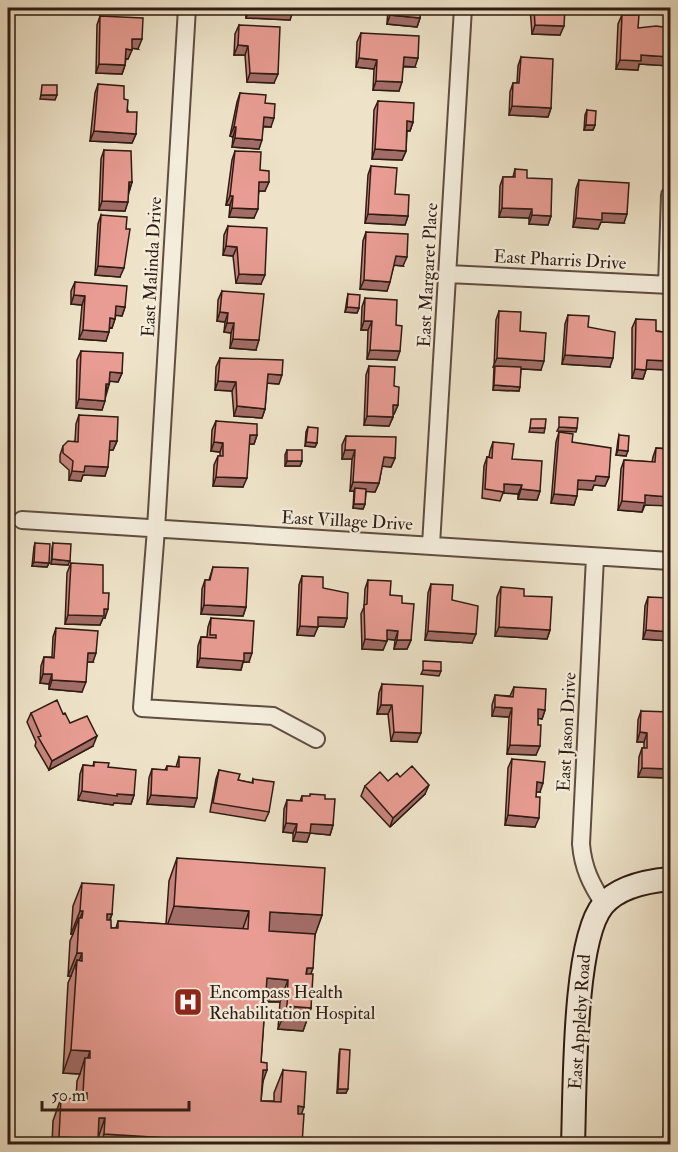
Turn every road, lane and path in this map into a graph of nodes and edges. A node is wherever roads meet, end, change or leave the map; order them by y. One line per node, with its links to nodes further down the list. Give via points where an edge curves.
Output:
1 (187, 8): 7 (street, East Malinda Drive)
2 (463, 8): 4 (street, East Margaret Place)
3 (670, 195): 5 (street)
4 (448, 274): 5 (street, East Pharris Drive); 8 (street, East Margaret Place)
5 (669, 285)
6 (22, 520): 7 (street, East Village Drive)
7 (156, 529): 8 (street, East Village Drive); 11 (street, East Malinda Drive, via 142,708 273,716)
8 (431, 545): 9 (street, East Village Drive)
9 (595, 557): 10 (street, East Village Drive); 13 (street, East Jason Drive, via 581,844 588,880)
10 (670, 561)
11 (316, 739)
12 (670, 879): 13 (street, via 621,892)
13 (604, 904): 14 (street, East Appleby Road, via 592,923 582,974)
14 (573, 1144)

